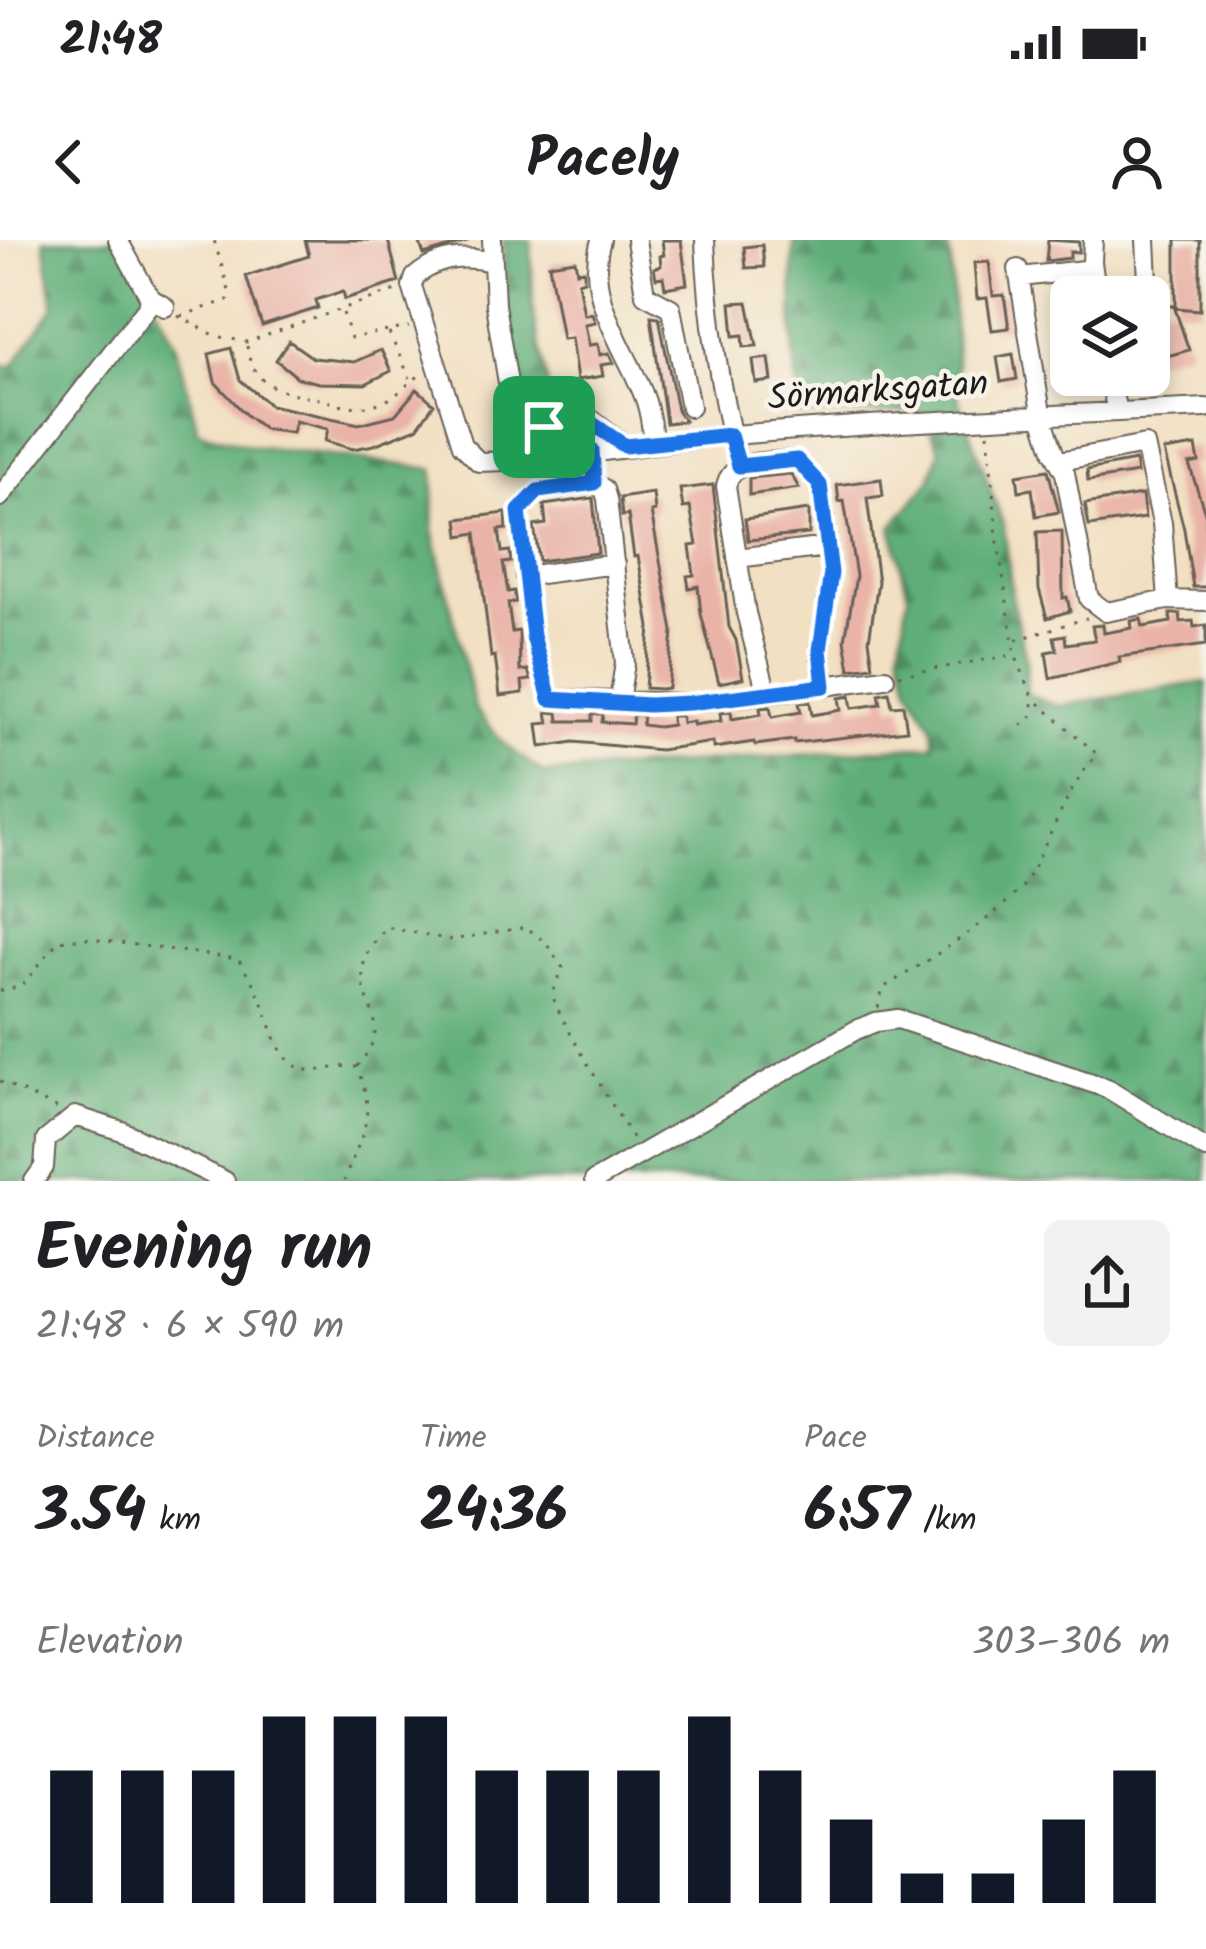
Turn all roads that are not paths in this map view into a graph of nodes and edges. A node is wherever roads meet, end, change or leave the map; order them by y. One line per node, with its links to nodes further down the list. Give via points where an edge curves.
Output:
1 (118, 240): 28 (street, via 165,307 148,306)
2 (492, 240): 8 (street)
3 (601, 240): 20 (street, via 607,317 646,399)
4 (636, 240): 13 (street, via 641,283 651,300 671,308)
5 (705, 240): 12 (street)
6 (1093, 240): 9 (street)
7 (1146, 240): 11 (street)
8 (491, 262): 24 (street); 24 (street, via 436,263 412,286 469,456)
9 (1093, 269): 10 (street); 18 (street, via 1019,273)
10 (1094, 276)
11 (1148, 276)
12 (719, 362): 13 (street); 19 (street)
13 (683, 365): 15 (street)
14 (1114, 396): 17 (street)
15 (691, 407)
16 (1206, 408): 17 (street, Sörmarksgatan)
17 (1117, 412): 18 (street, Sörmarksgatan)
18 (1041, 413): 19 (street, Sörmarksgatan); 25 (street)
19 (730, 435): 20 (street, Sörmarksgatan); 26 (street)
20 (654, 443): 21 (street, Sörmarksgatan)
21 (625, 446): 22 (street, Sörmarksgatan); 23 (street, via 565,409 544,427)
22 (592, 450): 23 (street, Sörmarksgatan); 27 (street)
23 (555, 454): 24 (street, Sörmarksgatan)
24 (521, 461)
25 (1060, 461): 33 (street, via 1097,609); 33 (street, via 1145,446)
26 (739, 466): 29 (street, via 797,460 820,485); 30 (street, via 726,486)
27 (594, 483): 31 (street, via 608,499); 32 (street, via 538,491 524,503)
28 (0, 497)
29 (827, 547): 30 (street); 36 (street)
30 (737, 558): 37 (street)
31 (615, 564): 32 (street); 38 (street, via 625,663)
32 (525, 576): 38 (street, via 550,699)
33 (1168, 600): 34 (street)
34 (1206, 601)
35 (885, 678): 36 (street)
36 (824, 686): 37 (street)
37 (766, 694): 38 (street)
38 (619, 701)
39 (1206, 1149): 42 (street, via 1107,1088 898,1019 807,1057)
40 (34, 1181): 41 (street, via 46,1140 75,1116)
41 (225, 1181)
42 (594, 1181)

